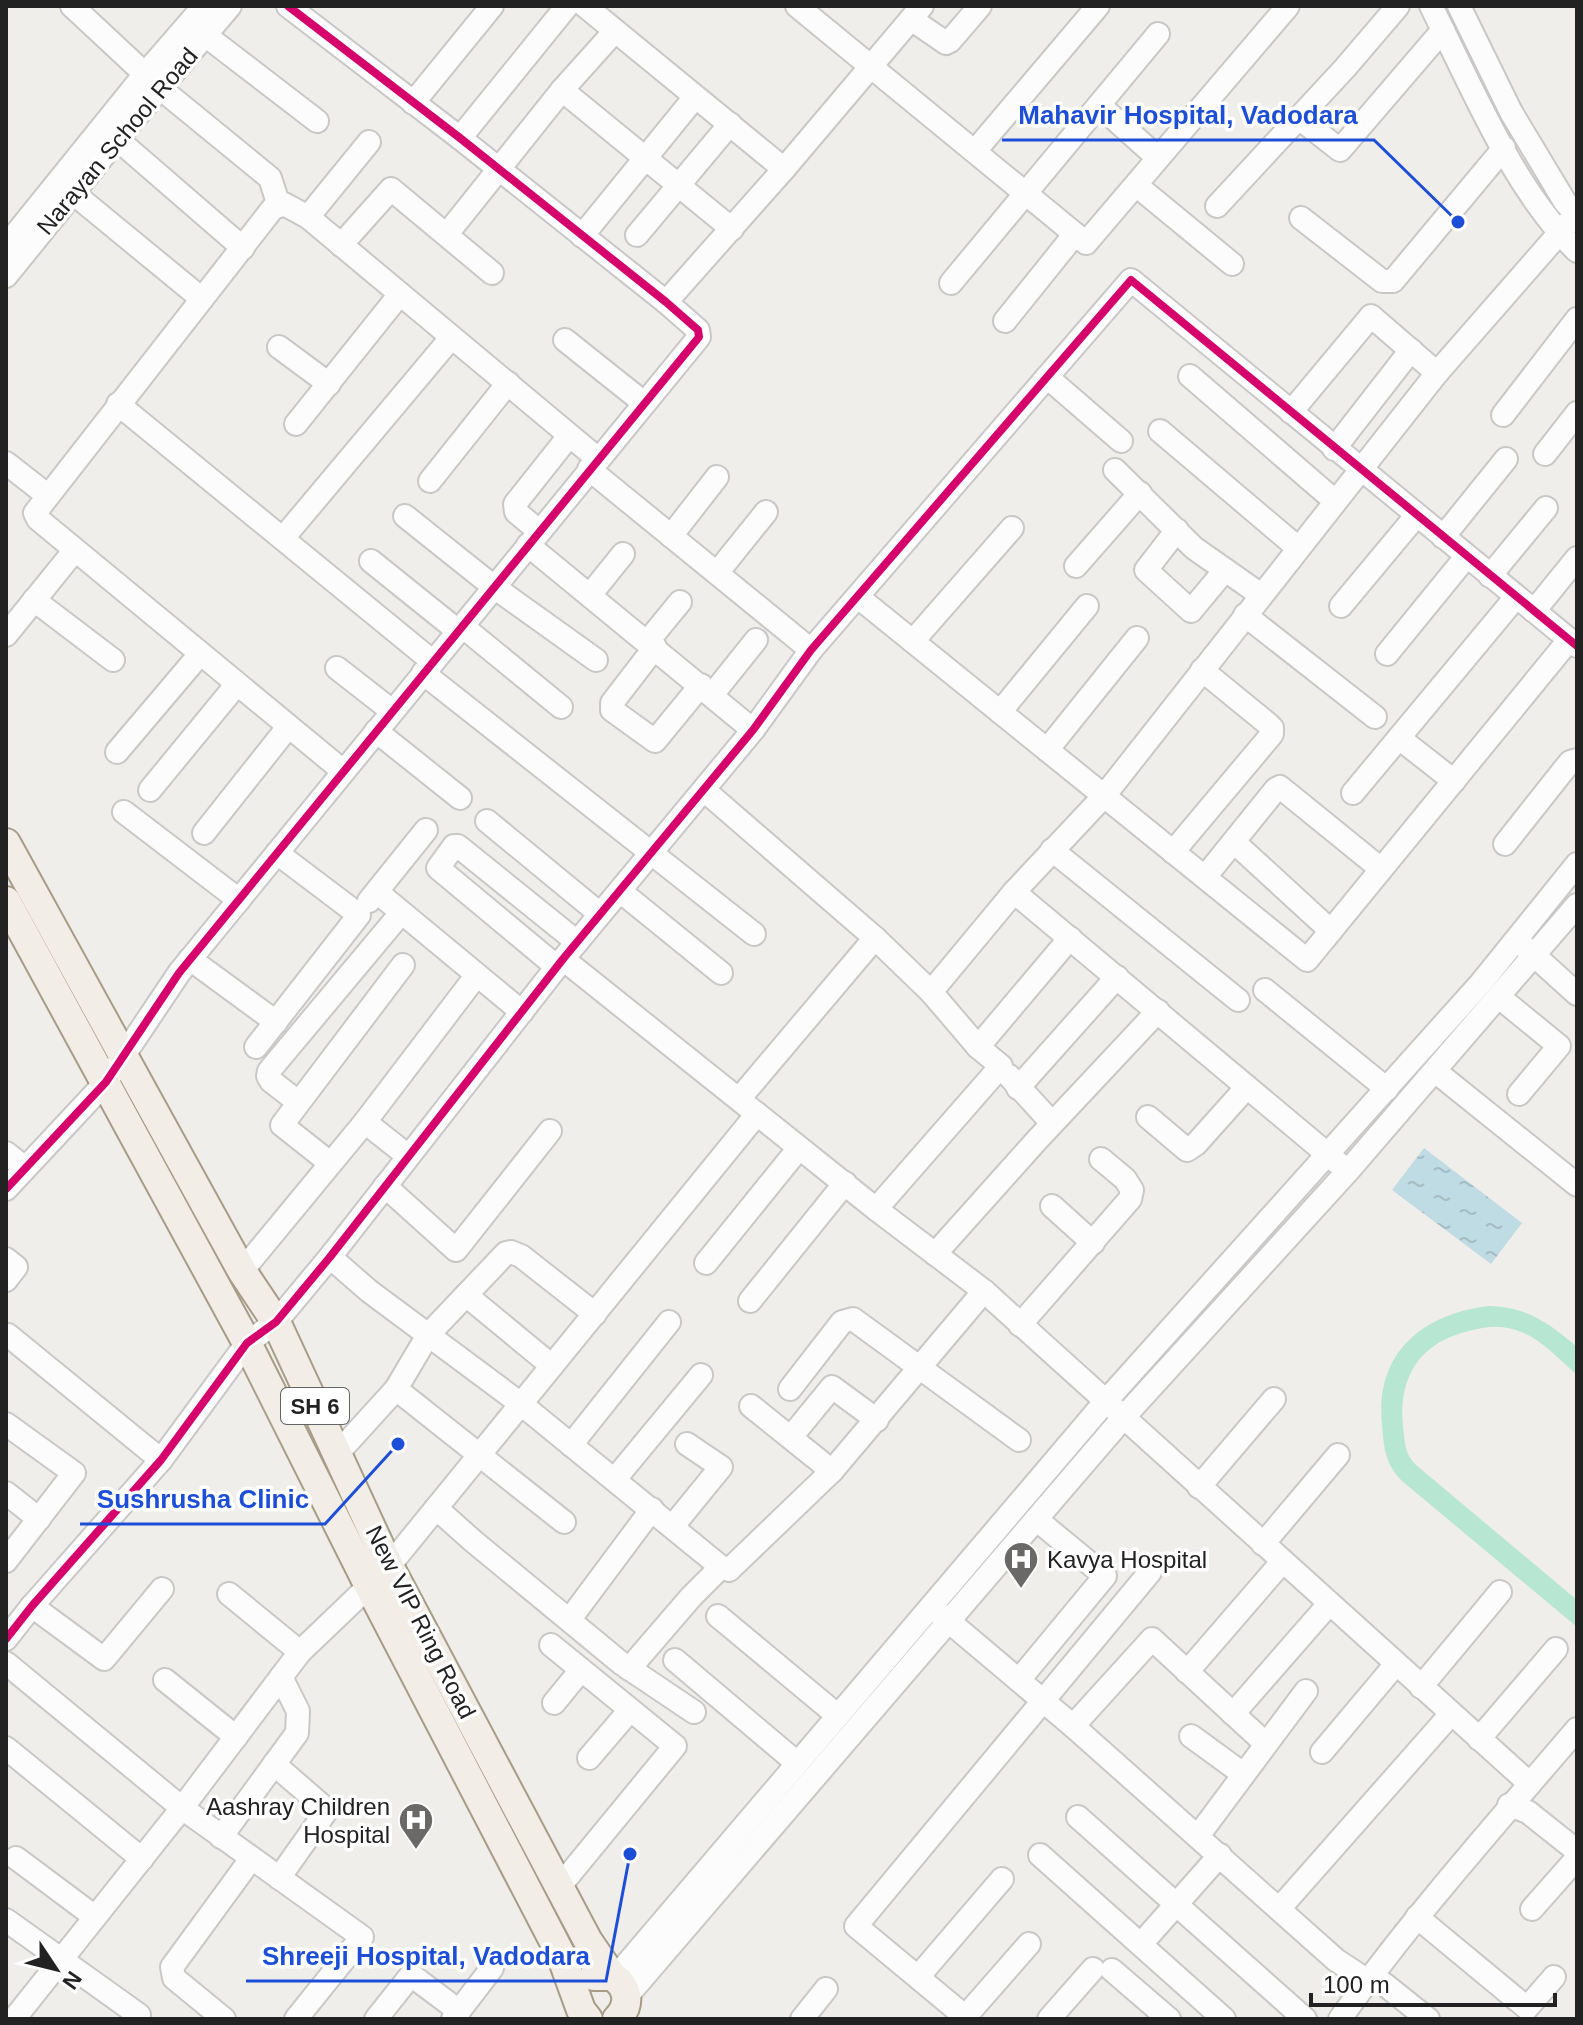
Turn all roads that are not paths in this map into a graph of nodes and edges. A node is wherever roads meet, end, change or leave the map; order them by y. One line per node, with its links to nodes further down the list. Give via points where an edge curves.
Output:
1 (72, 6): 21 (street)
2 (204, 6): 21 (street)
3 (230, 6): 19 (street, Narayan School Road)
4 (288, 6): 24 (street)
5 (492, 6): 24 (street)
6 (567, 6): 29 (street)
7 (585, 6): 17 (street)
8 (797, 6): 20 (street)
9 (980, 6): 15 (street, via 946,43)
10 (1398, 6): 26 (street)
11 (1431, 6): 16 (street)
12 (1459, 6): 44 (street, via 1511,112)
13 (1285, 7): 35 (street)
14 (1086, 10): 33 (street)
15 (917, 12): 20 (street)
16 (1443, 30): 26 (street, via 1340,150); 32 (street)
17 (615, 31): 22 (street); 23 (street)
18 (1158, 34): 25 (street)
19 (205, 35): 21 (street, Narayan School Road); 27 (street)
20 (871, 66): 33 (street); 37 (street)
21 (153, 81): 30 (street, Narayan School Road); 42 (street, via 270,178); 54 (street)
22 (562, 90): 34 (street); 36 (street)
23 (695, 97): 28 (street); 34 (street)
24 (413, 103): 29 (street)
25 (1099, 105): 35 (street); 41 (street)
26 (1299, 118): 43 (street)
27 (317, 121)
28 (730, 124): 37 (street); 39 (street)
29 (460, 138): 36 (street)
30 (117, 139): 40 (street, Narayan School Road); 55 (street)
31 (369, 142): 45 (street)
32 (1504, 148): 46 (street, via 1388,283); 48 (street)
33 (975, 151): 41 (street)
34 (644, 158): 39 (street); 52 (street)
35 (1158, 158): 38 (street)
36 (498, 169): 49 (street); 52 (street)
37 (784, 169): 47 (street)
38 (1136, 185): 50 (street, via 1086,243); 57 (street)
39 (679, 186): 47 (street); 51 (street)
40 (73, 193): 59 (street, Narayan School Road); 62 (street)
41 (1024, 194): 50 (street); 60 (street)
42 (279, 206): 45 (street); 55 (street)
43 (1217, 206)
44 (1576, 214): 48 (street)
45 (308, 217): 53 (street)
46 (1301, 218)
47 (732, 229): 63 (street)
48 (1560, 233): 56 (street); 70 (street)
49 (447, 234): 53 (street, via 391,189); 58 (street)
50 (1075, 234): 65 (street)
51 (637, 235)
52 (582, 236): 63 (street)
53 (341, 245): 61 (street)
54 (6, 246)
55 (243, 248): 62 (street)
56 (1577, 251)
57 (1232, 264)
58 (492, 273)
59 (6, 276)
60 (951, 283)
61 (400, 294): 66 (street); 74 (street)
62 (202, 299): 76 (street)
63 (666, 302): 75 (street, via 698,330 699,337)
64 (1577, 319): 79 (street)
65 (1005, 321)
66 (451, 338): 73 (street); 103 (street)
67 (565, 340): 75 (street)
68 (279, 347): 74 (street)
69 (1411, 350): 70 (street); 77 (street, via 1371,316); 84 (street)
70 (1437, 373): 90 (street)
71 (1190, 376): 95 (street)
72 (1047, 377): 77 (street, via 1131,280); 83 (street); 119 (street)
73 (508, 383): 82 (street); 92 (street)
74 (329, 384): 80 (street)
75 (644, 403): 88 (street)
76 (118, 404): 94 (street); 103 (street)
77 (1291, 412): 84 (street)
78 (1577, 413): 85 (street)
79 (1503, 415)
80 (296, 424)
81 (1160, 431): 106 (street)
82 (569, 436): 88 (street); 105 (street, via 515,504)
83 (1121, 441)
84 (1334, 449): 90 (street)
85 (1545, 454)
86 (1506, 459): 104 (street)
87 (6, 463): 94 (street)
88 (594, 464): 102 (street); 105 (street)
89 (1115, 470): 93 (street)
90 (1360, 470): 95 (street); 99 (street)
91 (717, 477): 102 (street)
92 (430, 481)
93 (1140, 493): 101 (street); 112 (street)
94 (47, 495): 107 (street, via 35,513 38,519)
95 (1335, 501): 106 (street)
96 (1546, 508): 115 (street)
97 (766, 512): 114 (street)
98 (405, 516): 116 (street)
99 (1416, 516): 104 (street); 124 (street)
100 (1012, 528): 131 (street)
101 (1177, 530): 113 (street); 113 (street, via 1146,570 1191,611)
102 (671, 536): 114 (street)
103 (284, 537): 139 (street)
104 (1443, 537): 109 (street)
105 (534, 538): 116 (street); 117 (street)
106 (1298, 548): 118 (street)
107 (75, 550): 121 (street); 135 (street)
108 (623, 554): 117 (street)
109 (1466, 557): 115 (street); 136 (street)
110 (1577, 558): 125 (street)
111 (371, 561): 127 (street)
112 (1076, 566)
113 (1225, 570): 118 (street)
114 (717, 573): 134 (street)
115 (1490, 576): 120 (street)
116 (494, 587): 127 (street); 138 (street)
117 (590, 595): 132 (street)
118 (1261, 595): 126 (street)
119 (858, 597): 131 (street); 134 (street)
120 (1516, 597): 125 (street); 151 (street)
121 (34, 600): 128 (street); 137 (street)
122 (680, 602): 132 (street)
123 (1087, 606): 146 (street)
124 (1341, 606)
125 (1534, 611): 133 (street)
126 (1245, 615): 141 (street); 147 (street)
127 (460, 628): 139 (street); 144 (street)
128 (6, 635)
129 (1137, 638): 152 (street)
130 (756, 640): 143 (street)
131 (913, 641): 146 (street)
132 (652, 644): 143 (street); 143 (street, via 612,710 655,741)
133 (1575, 645): 156 (street)
134 (811, 650): 149 (street)
135 (200, 654): 142 (street); 153 (street)
136 (1387, 654)
137 (113, 660)
138 (596, 660)
139 (428, 667): 145 (street); 172 (street)
140 (337, 668): 145 (street)
141 (1202, 670): 160 (street); 170 (street, via 1268,724 1272,734)
142 (237, 684): 148 (street); 157 (street)
143 (706, 690): 149 (street)
144 (561, 707)
145 (392, 711): 150 (street)
146 (1000, 712): 152 (street)
147 (1375, 717)
148 (288, 727): 155 (street); 165 (street)
149 (753, 730): 158 (street)
150 (376, 731): 155 (street); 161 (street)
151 (1399, 738): 156 (street); 159 (street)
152 (1047, 750): 160 (street)
153 (117, 752)
154 (1577, 760): 168 (street, via 1570,762)
155 (343, 771): 171 (street)
156 (1454, 781): 174 (street)
157 (150, 790)
158 (704, 790): 172 (street); 187 (street)
159 (1353, 793)
160 (1104, 796): 169 (street); 170 (street)
161 (460, 798)
162 (124, 812): 179 (street)
163 (487, 821): 183 (street)
164 (426, 830): 177 (street)
165 (204, 833)
166 (1234, 842): 174 (street, via 1280,787); 175 (street); 185 (street)
167 (6, 843): 209 (main road, New VIP Ring Road / SH 6)
168 (1505, 844)
169 (1052, 850): 178 (street); 203 (street)
170 (1173, 852): 175 (street)
171 (277, 853): 179 (street); 184 (street)
172 (651, 855): 176 (street); 186 (street)
173 (1577, 864): 189 (street)
174 (1381, 869): 185 (street)
175 (1205, 877): 185 (street, via 1307,960)
176 (620, 891): 183 (street); 195 (street)
177 (377, 892): 182 (street); 184 (street)
178 (1014, 892): 188 (street); 200 (street)
179 (239, 900): 192 (street)
180 (6, 901): 212 (main road, New VIP Ring Road / SH 6)
181 (1577, 905): 190 (street)
182 (401, 913): 196 (street); 198 (street)
183 (600, 914): 191 (street)
184 (359, 915): 194 (street)
185 (1331, 931)
186 (754, 934)
187 (875, 938): 200 (street); 217 (street)
188 (1070, 938): 197 (street); 208 (street)
189 (1515, 939): 190 (street); 215 (street)
190 (1535, 955): 201 (street); 202 (street)
191 (566, 956): 191 (street, via 458,846 454,846 438,868); 205 (street); 217 (street)
192 (190, 959): 206 (street); 209 (street)
193 (403, 965): 218 (street)
194 (318, 967): 198 (street); 206 (street)
195 (721, 973)
196 (476, 976): 205 (street); 221 (street)
197 (1117, 977): 204 (street); 214 (street)
198 (342, 984): 218 (street, via 269,1071 271,1081)
199 (1265, 990): 215 (street)
200 (931, 992): 208 (street)
201 (1577, 994)
202 (1499, 997): 211 (street); 216 (street, via 1559,1046)
203 (1238, 1000)
204 (1158, 1011): 213 (street); 222 (street)
205 (522, 1012): 227 (street)
206 (276, 1022): 207 (street)
207 (256, 1047)
208 (978, 1047): 210 (street)
209 (124, 1057): 212 (street); 243 (main road, New VIP Ring Road / SH 6)
210 (1001, 1066): 214 (street); 237 (street)
211 (1435, 1071): 231 (street); 233 (street)
212 (106, 1082): 230 (street); 254 (main road, New VIP Ring Road / SH 6)
213 (1247, 1087): 220 (street, via 1191,1149); 226 (street)
214 (1018, 1088): 222 (street)
215 (1387, 1089): 226 (street)
216 (1519, 1094)
217 (739, 1099): 219 (street)
218 (298, 1102): 229 (street, via 283,1128)
219 (757, 1114): 224 (street); 248 (street)
220 (1148, 1117)
221 (365, 1122): 227 (street); 229 (street)
222 (1052, 1123): 239 (street)
223 (550, 1131): 234 (street, via 456,1250)
224 (799, 1148): 232 (street); 242 (street)
225 (6, 1153): 230 (street)
226 (1329, 1155): 231 (street); 261 (street)
227 (408, 1156): 234 (street)
228 (1101, 1159): 238 (street, via 1132,1190)
229 (330, 1163): 243 (street)
230 (25, 1168): 235 (street)
231 (1348, 1171): 264 (street)
232 (845, 1183): 237 (street); 247 (street)
233 (1577, 1185)
234 (385, 1186): 240 (street)
235 (6, 1189)
236 (1052, 1206): 238 (street)
237 (876, 1209): 239 (street)
238 (1093, 1243): 251 (street)
239 (935, 1254): 245 (street)
240 (330, 1257): 249 (street); 253 (street)
241 (6, 1259): 244 (street, via 16,1267)
242 (706, 1263)
243 (242, 1271): 249 (main road, New VIP Ring Road / SH 6)
244 (6, 1280)
245 (984, 1291): 251 (street); 256 (street)
246 (466, 1295): 248 (street, via 511,1252); 253 (street); 255 (street)
247 (750, 1301)
248 (595, 1314): 255 (street)
249 (276, 1322): 254 (street); 271 (main road, New VIP Ring Road / SH 6)
250 (669, 1322): 270 (street)
251 (1020, 1325): 261 (street)
252 (8, 1335): 274 (street)
253 (428, 1335): 258 (street); 262 (street)
254 (247, 1343): 274 (street); 290 (main road, New VIP Ring Road / SH 6)
255 (552, 1366): 262 (street)
256 (920, 1367): 259 (street, via 848,1318); 265 (street); 268 (street)
257 (701, 1375): 276 (street)
258 (396, 1389): 271 (street); 272 (street)
259 (790, 1389)
260 (1274, 1399): 277 (street)
261 (1105, 1402): 264 (street); 296 (street)
262 (521, 1404): 270 (street); 272 (street)
263 (751, 1406): 267 (street)
264 (1123, 1418): 277 (street); 282 (street)
265 (877, 1420): 267 (street, via 832,1387); 275 (street)
266 (6, 1424): 281 (street, via 74,1473)
267 (791, 1437): 275 (street)
268 (1019, 1440)
269 (687, 1444): 284 (street, via 721,1467)
270 (571, 1445): 276 (street)
271 (337, 1454): 290 (main road, New VIP Ring Road / SH 6)
272 (479, 1455): 279 (street); 283 (street)
273 (1338, 1455): 285 (street)
274 (161, 1460): 295 (street)
275 (832, 1471): 288 (street, via 729,1570)
276 (615, 1479): 280 (street)
277 (1199, 1487): 285 (street)
278 (6, 1493): 281 (street)
279 (436, 1508): 290 (street); 298 (street)
280 (652, 1509): 284 (street); 298 (street)
281 (39, 1519): 286 (street)
282 (1036, 1519): 296 (street); 311 (street, via 1105,1576)
283 (564, 1522)
284 (673, 1526): 288 (street)
285 (1263, 1544): 287 (street)
286 (6, 1561)
287 (1282, 1562): 294 (street); 308 (street)
288 (721, 1567): 306 (street)
289 (1150, 1572): 314 (street)
290 (379, 1576): 302 (street); 348 (main road, New VIP Ring Road / SH 6); 364 (main road, New VIP Ring Road / SH 6, via 561,1955)
291 (162, 1589): 295 (street, via 104,1659)
292 (1500, 1592): 312 (street)
293 (229, 1594): 302 (street)
294 (1329, 1604): 305 (street); 318 (street)
295 (32, 1606): 299 (street)
296 (940, 1614): 311 (street); 320 (street); 363 (street)
297 (718, 1616): 320 (street)
298 (570, 1619): 306 (street)
299 (6, 1639)
300 (551, 1645): 307 (street)
301 (1556, 1649): 325 (street)
302 (300, 1652): 309 (street)
303 (675, 1660): 330 (street)
304 (6, 1663): 335 (street)
305 (1396, 1664): 312 (street); 328 (street)
306 (629, 1669): 317 (street)
307 (581, 1670): 315 (street); 316 (street)
308 (1187, 1672): 318 (street); 321 (street, via 1152,1639)
309 (281, 1677): 324 (street); 331 (street, via 298,1711 297,1733)
310 (165, 1680): 324 (street)
311 (1019, 1680): 314 (street)
312 (1421, 1687): 319 (street)
313 (1306, 1691): 326 (street)
314 (1044, 1701): 321 (street); 359 (street, via 856,1926)
315 (554, 1703)
316 (630, 1710): 329 (street); 348 (street, via 675,1746)
317 (694, 1712)
318 (1233, 1714): 326 (street)
319 (1451, 1714): 325 (street); 350 (street)
320 (837, 1715): 330 (street)
321 (1073, 1726): 337 (street)
322 (1577, 1729): 333 (street)
323 (1191, 1736): 332 (street)
324 (236, 1737): 335 (street)
325 (1479, 1739): 333 (street)
326 (1266, 1744): 332 (street)
327 (6, 1748): 344 (street)
328 (1322, 1752)
329 (589, 1758)
330 (797, 1763): 363 (street)
331 (274, 1764): 338 (street); 346 (street, via 327,1810)
332 (1243, 1774): 337 (street)
333 (1530, 1784): 334 (street)
334 (1509, 1805): 339 (street, via 1528,1812); 353 (street)
335 (182, 1808): 338 (street); 344 (street)
336 (1078, 1817): 349 (street)
337 (1198, 1836): 341 (street)
338 (221, 1837): 345 (street)
339 (1577, 1851)
340 (1040, 1855): 356 (street)
341 (1220, 1855): 349 (street); 350 (street)
342 (16, 1858): 352 (street)
343 (1577, 1858): 351 (street)
344 (142, 1859): 352 (street)
345 (251, 1859): 346 (street); 370 (street, via 172,1967 174,1978)
346 (279, 1878): 371 (street, via 362,1937)
347 (1002, 1879): 359 (street)
348 (560, 1886): 363 (main road, New VIP Ring Road / SH 6)
349 (1177, 1905): 356 (street); 376 (street)
350 (1279, 1909): 361 (street, via 1348,1970)
351 (1532, 1909)
352 (95, 1917): 357 (street)
353 (1417, 1917): 360 (street, via 1527,2008); 361 (street)
354 (6, 1920): 357 (street)
355 (1029, 1944): 366 (street)
356 (1141, 1944): 375 (street)
357 (61, 1959): 368 (street); 369 (street, via 139,2015)
358 (492, 1968): 365 (street)
359 (918, 1977): 366 (street)
360 (1554, 1977)
361 (1368, 1981): 377 (street); 378 (street, via 1384,1984)
362 (826, 1989): 373 (street)
363 (623, 1998): 364 (main road, via 603,1975 588,1980 579,1994)
364 (584, 2014)
365 (456, 2015): 372 (street, via 411,1975)
366 (966, 2018)
367 (1063, 2018): 374 (street, via 1102,1970)
368 (14, 2019)
369 (135, 2019)
370 (224, 2019)
371 (296, 2019)
372 (376, 2019)
373 (802, 2019)
374 (1169, 2019)
375 (1224, 2019)
376 (1305, 2019)
377 (1340, 2019)
378 (1428, 2019)

